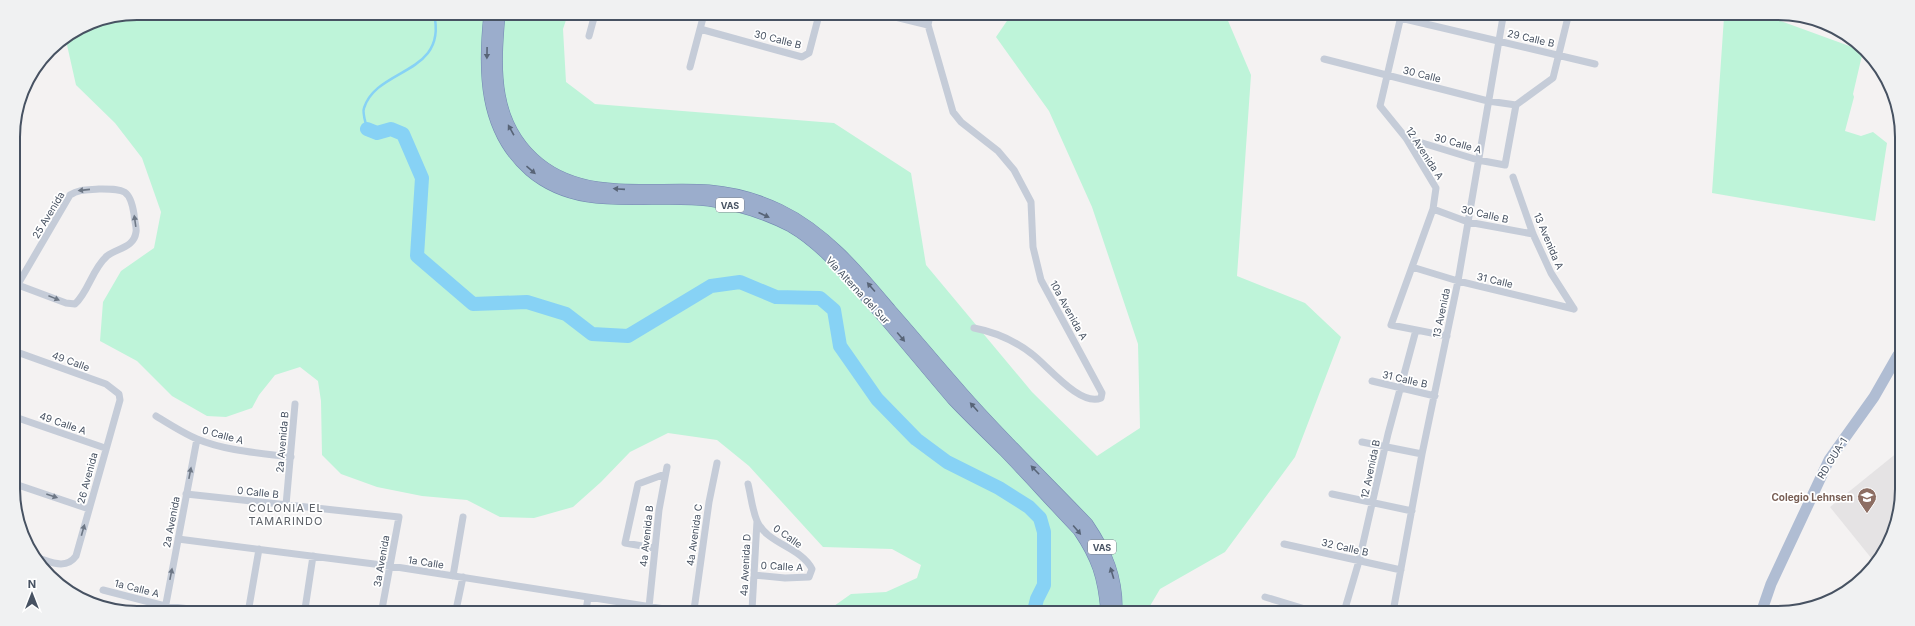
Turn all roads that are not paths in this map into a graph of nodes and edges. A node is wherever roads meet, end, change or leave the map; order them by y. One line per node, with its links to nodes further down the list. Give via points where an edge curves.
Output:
1 (489, 20): 50 (highway, Vía Alterna del Sur / VAS, one-way to 50, via 486,50 491,104 505,139 516,156 531,170 557,187 583,196 708,200 756,211 792,227 843,270 954,400)
2 (500, 20): 50 (highway, Vía Alterna del Sur / VAS, one-way to 2, via 851,264 810,229 786,214 759,202 710,192 632,190 585,185 567,180 539,164 515,137 500,105 496,76)
3 (594, 20): 14 (street)
4 (702, 20): 13 (street)
5 (818, 20): 13 (street, 30 Calle B, via 809,53 805,56)
6 (908, 20): 12 (street)
7 (929, 20): 12 (street, 10a Avenida A)
8 (1399, 20): 20 (street, 12 Avenida A)
9 (1412, 20): 15 (street, 29 Calle B)
10 (1502, 20): 15 (street, 13 Avenida)
11 (1567, 20): 16 (street)
12 (928, 25): 34 (street, 10a Avenida A, via 953,112 961,122 998,151 1010,165 1031,202 1032,247 1041,280 1102,394 1101,398 1084,397 1069,388 1032,354 1004,336)
13 (700, 29): 19 (street)
14 (589, 36)
15 (1499, 41): 16 (street, 29 Calle B); 21 (street, 13 Avenida)
16 (1559, 55): 18 (street, 29 Calle B); 22 (street, via 1553,78)
17 (1324, 59): 20 (street, 30 Calle)
18 (1595, 64)
19 (690, 67)
20 (1387, 75): 21 (street, 30 Calle); 23 (street, 12 Avenida A, via 1380,106)
21 (1488, 101): 22 (street, 30 Calle); 24 (street, 13 Avenida)
22 (1516, 105): 24 (street, 30 Calle A, via 1505,166)
23 (1406, 138): 24 (street, 30 Calle A); 26 (street, 12 Avenida A, via 1436,188)
24 (1478, 160): 27 (street, 13 Avenida)
25 (1513, 177): 28 (street, 13 Avenida A)
26 (1433, 209): 27 (street, 30 Calle B); 29 (street, 12 Avenida A)
27 (1468, 222): 28 (street, 30 Calle B); 31 (street, 13 Avenida)
28 (1533, 234): 33 (street, 13 Avenida A, via 1551,273)
29 (1412, 267): 31 (street, 31 Calle); 35 (street, 12 Avenida A, via 1392,325)
30 (20, 281): 32 (street, 25 Avenida, one-way to 30, via 75,304 101,262 133,241 136,232 132,200 122,190 76,191 70,196)
31 (1458, 281): 33 (street, 31 Calle); 36 (street, 13 Avenida)
32 (20, 289)
33 (1574, 309)
34 (974, 328)
35 (1416, 330): 36 (street); 40 (street, 12 Avenida B)
36 (1447, 336): 42 (street, 13 Avenida)
37 (20, 353): 41 (street, 49 Calle, via 106,384)
38 (1895, 360): 98 (main road, RD GUA-1, via 1877,393 1829,460 1771,584)
39 (1372, 381): 40 (street, 31 Calle B)
40 (1400, 388): 42 (street, 31 Calle B); 48 (street, 12 Avenida B)
41 (119, 394): 49 (street, 26 Avenida, via 119,408)
42 (1434, 396): 51 (street, 13 Avenida)
43 (295, 404): 52 (street, 2a Avenida B)
44 (156, 416): 46 (street, 0 Calle A)
45 (20, 419): 49 (street, 49 Calle A)
46 (197, 439): 52 (street, 0 Calle A, via 245,451); 56 (street, 2a Avenida, one-way to 46)
47 (1362, 442): 48 (street)
48 (1386, 446): 51 (street); 59 (street, 12 Avenida B)
49 (106, 448): 61 (street, 26 Avenida)
50 (1008, 448): 58 (highway, Vía Alterna del Sur / VAS)
51 (1422, 454): 62 (street, 13 Avenida)
52 (291, 457): 60 (street, 2a Avenida B)
53 (717, 463): 91 (street, 4a Avenida C)
54 (748, 484): 65 (street, 0 Calle)
55 (20, 486): 61 (street, one-way to 61)
56 (186, 494): 60 (street, 0 Calle B); 66 (street, 2a Avenida)
57 (1332, 494): 59 (street)
58 (1055, 498): 93 (highway, Vía Alterna del Sur / VAS, one-way to 93, via 1090,547 1104,583); 94 (highway, Vía Alterna del Sur / VAS, one-way to 58, via 1115,582 1106,554 1087,524)
59 (1373, 503): 62 (street); 72 (street, 12 Avenida B)
60 (286, 505): 63 (street, 0 Calle B)
61 (89, 509): 71 (street, 26 Avenida, one-way to 61, via 55,564 72,561 76,556)
62 (1412, 511): 74 (street, 13 Avenida)
63 (399, 517): 73 (street, 3a Avenida)
64 (463, 517): 76 (street)
65 (757, 521): 75 (street, 4a Avenida D); 78 (street, 0 Calle, via 765,532 810,564 812,569)
66 (178, 539): 69 (street, 1a Calle); 83 (street, 2a Avenida, one-way to 66)
67 (1284, 544): 72 (street, 32 Calle B)
68 (654, 548): 68 (street, 4a Avenida B, via 666,471 638,484 625,543); 90 (street, 4a Avenida B)
69 (259, 549): 70 (street, 1a Calle); 84 (street)
70 (313, 556): 73 (street, 1a Calle); 85 (street)
71 (45, 560)
72 (1359, 561): 74 (street, 32 Calle B); 96 (street, 12 Avenida B)
73 (390, 566): 76 (street, 1a Calle); 86 (street, 3a Avenida)
74 (1401, 570): 97 (street, 13 Avenida)
75 (754, 575): 78 (street, 0 Calle A); 92 (street, 4a Avenida D)
76 (453, 576): 77 (street, 1a Calle)
77 (463, 577): 80 (street, 1a Calle); 87 (street)
78 (809, 577)
79 (103, 590): 82 (street, 1a Calle A)
80 (588, 598): 88 (street); 89 (street, 1a Calle)
81 (1265, 598): 95 (street)
82 (161, 606)
83 (165, 606)
84 (249, 606)
85 (305, 606)
86 (383, 606)
87 (457, 606)
88 (587, 606)
89 (642, 606)
90 (649, 606)
91 (695, 606)
92 (752, 606)
93 (1106, 606)
94 (1116, 606)
95 (1294, 606)
96 (1346, 606)
97 (1394, 606)
98 (1764, 606)

